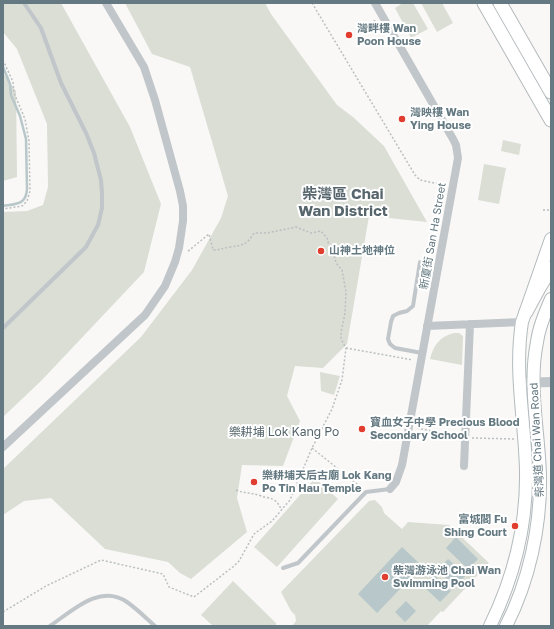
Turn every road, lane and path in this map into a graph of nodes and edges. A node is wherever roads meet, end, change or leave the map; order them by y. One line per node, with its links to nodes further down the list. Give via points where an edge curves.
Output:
1 (24, 3): 22 (lane, via 41,28 60,83 90,143 99,172 102,200 98,225 86,247)
2 (106, 3): 15 (street, via 149,79 179,186 183,222)
3 (312, 3): 10 (path, via 415,175 420,180)
4 (375, 3): 21 (street, 新廈街 San Ha Street, via 453,139 457,152 457,165)
5 (484, 3): 9 (main road)
6 (500, 3): 8 (main road)
7 (3, 60): 11 (path, via 25,118 29,141 30,191 27,201 22,206)
8 (551, 92)
9 (551, 120)
10 (439, 184)
11 (3, 209)
12 (543, 210): 13 (path)
13 (551, 210)
14 (551, 239): 19 (main road, 柴灣道 Chai Wan Road)
15 (175, 262): 23 (path, via 209,234 213,250 219,250 249,242 254,233 296,227 311,233 321,231 342,270 346,292 341,339); 35 (street, via 165,286 145,314)
16 (420, 262): 24 (lane, via 413,306 393,316 388,339 393,347)
17 (551, 268): 19 (main road)
18 (551, 299): 28 (main road, 柴灣道 Chai Wan Road, via 536,342)
19 (524, 317): 20 (street); 27 (main road, 柴灣道 Chai Wan Road, via 519,352)
20 (470, 324): 21 (street); 37 (street)
21 (427, 326): 24 (street, 新廈街 San Ha Street)
22 (3, 328)
23 (346, 348): 25 (path); 30 (path)
24 (422, 353): 38 (street, 新廈街 San Ha Street, via 402,465 396,482)
25 (415, 361)
26 (551, 382): 28 (street)
27 (520, 383): 28 (street); 46 (main road, 柴灣道 Chai Wan Road, via 526,471 525,515 515,564)
28 (534, 383): 47 (main road, 柴灣道 Chai Wan Road, via 540,462 538,512 525,579)
29 (337, 386): 30 (path)
30 (340, 387): 36 (path)
31 (418, 428): 32 (path)
32 (460, 436)
33 (470, 438): 34 (path)
34 (514, 439)
35 (3, 447)
36 (312, 448): 40 (path); 41 (path, via 290,500)
37 (464, 466)
38 (390, 489): 40 (lane)
39 (236, 490): 41 (path, via 273,499)
40 (366, 492): 42 (lane, via 298,563)
41 (282, 510): 43 (path, via 254,534 234,566 194,596 169,588 163,574 101,560 46,586)
42 (283, 568)
43 (3, 612)
44 (50, 626): 45 (lane, via 89,599 108,595 126,601)
45 (155, 626)
46 (490, 626)
47 (506, 626)

